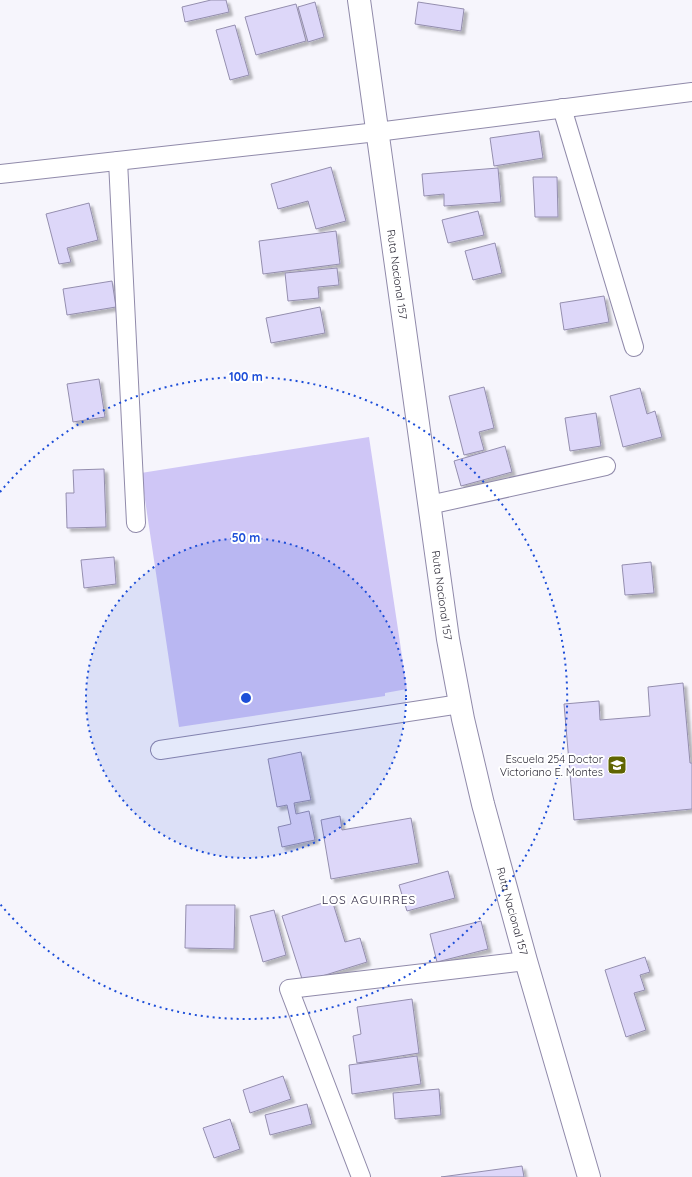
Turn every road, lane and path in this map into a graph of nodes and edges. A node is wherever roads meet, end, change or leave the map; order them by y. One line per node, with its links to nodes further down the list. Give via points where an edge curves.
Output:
1 (358, 0): 4 (highway, Ruta Nacional 157)
2 (692, 92): 3 (street)
3 (562, 108): 4 (street); 7 (street)
4 (377, 132): 5 (street); 9 (highway, Ruta Nacional 157)
5 (118, 161): 6 (street); 10 (street)
6 (0, 174)
7 (634, 347)
8 (606, 466): 9 (street)
9 (430, 504): 11 (highway, Ruta Nacional 157, via 448,639)
10 (136, 523)
11 (460, 704): 12 (street); 13 (highway, Ruta Nacional 157, via 483,804)
12 (160, 750)
13 (526, 961): 14 (street, via 289,989); 15 (highway, Ruta Nacional 157)
14 (361, 1177)
15 (589, 1177)

